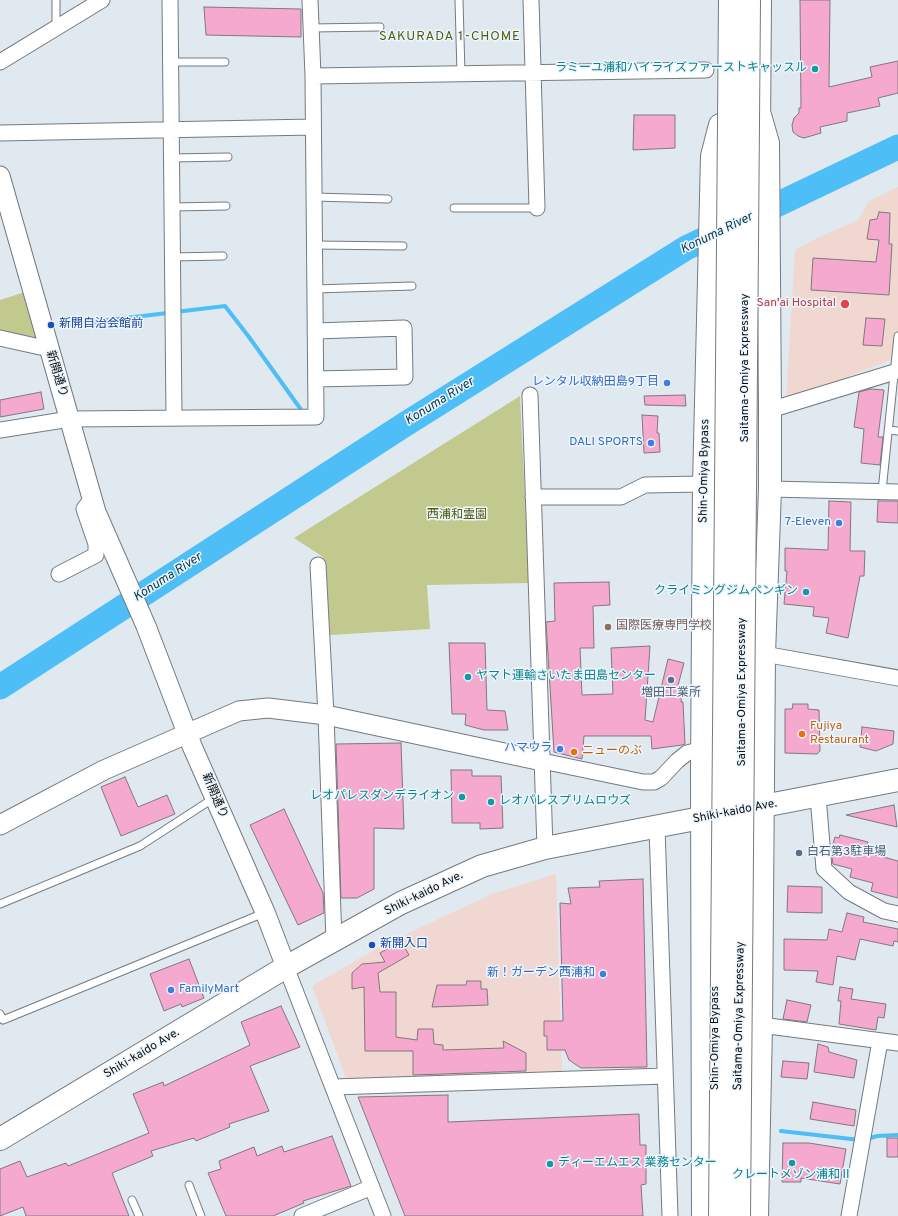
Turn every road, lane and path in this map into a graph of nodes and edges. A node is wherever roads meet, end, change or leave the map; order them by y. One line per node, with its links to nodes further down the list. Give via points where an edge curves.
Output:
1 (56, 0): 11 (lane)
2 (102, 0): 11 (street)
3 (170, 0): 15 (street)
4 (310, 0): 13 (street)
5 (459, 0): 19 (lane)
6 (531, 0): 18 (street)
7 (720, 0): 38 (main road, Shin-Omiya Bypass, via 720,125 712,156 717,202)
8 (730, 0): 101 (main road, Saitama-Omiya Expressway, bridge)
9 (749, 0): 102 (main road, Saitama-Omiya Expressway, bridge)
10 (760, 0): 33 (main road, via 760,115 768,143 762,180)
11 (56, 26): 14 (street)
12 (380, 26): 13 (lane)
13 (310, 28): 20 (street)
14 (0, 62)
15 (171, 62): 16 (lane); 22 (street)
16 (225, 62)
17 (706, 70): 18 (street)
18 (533, 72): 19 (street); 32 (street)
19 (461, 74): 20 (street)
20 (313, 76): 21 (street)
21 (313, 127): 22 (street); 27 (street)
22 (171, 129): 23 (street); 25 (street)
23 (0, 133)
24 (228, 157): 25 (lane)
25 (171, 158): 30 (street)
26 (0, 176): 44 (street, 新開通り)
27 (314, 197): 28 (lane); 34 (street)
28 (388, 199)
29 (226, 206): 30 (lane)
30 (172, 207): 37 (street)
31 (454, 208): 32 (lane)
32 (537, 208)
33 (762, 237): 48 (main road); 67 (main road)
34 (314, 245): 35 (lane); 40 (street)
35 (403, 246)
36 (224, 256): 37 (lane)
37 (172, 257): 49 (street)
38 (716, 257): 54 (main road, Shin-Omiya Bypass); 66 (main road, Shin-Omiya Bypass)
39 (412, 286): 40 (lane)
40 (315, 289): 41 (street)
41 (315, 331): 46 (street); 46 (street, via 404,328 404,377)
42 (898, 336): 45 (lane)
43 (0, 338): 44 (street, via 40,347)
44 (48, 346): 50 (street, 新開通り)
45 (897, 372): 48 (street); 52 (lane)
46 (316, 379): 49 (street, via 316,417)
47 (530, 395): 58 (street)
48 (770, 410): 55 (main road)
49 (174, 418): 50 (street)
50 (70, 419): 51 (street); 59 (street, 新開通り)
51 (0, 430)
52 (889, 430): 53 (lane); 56 (lane)
53 (898, 431)
54 (704, 484): 58 (street, via 645,485 620,497); 66 (main road, Shin-Omiya Bypass)
55 (770, 488): 56 (street); 62 (main road)
56 (882, 491): 57 (street)
57 (898, 492)
58 (533, 497): 68 (street)
59 (92, 498): 61 (street, via 84,509 96,544 96,555); 65 (street, 新開通り)
60 (318, 565): 64 (street)
61 (59, 574)
62 (764, 654): 63 (street); 72 (main road)
63 (898, 678)
64 (326, 716): 65 (street, via 268,708 239,711); 68 (street); 82 (street)
65 (188, 734): 71 (street, 新開通り); 74 (street, via 104,770)
66 (711, 756): 68 (street, via 687,753 654,782); 73 (main road, Shin-Omiya Bypass)
67 (748, 759)
68 (542, 762): 76 (street)
69 (898, 780): 70 (main road, Shiki-kaido Ave.)
70 (818, 796): 72 (main road, Shiki-kaido Ave.); 81 (street, via 824,869 849,892 884,911)
71 (215, 797): 79 (lane, via 140,846); 80 (street, 新開通り)
72 (762, 807): 73 (main road, Shiki-kaido Ave.); 85 (main road)
73 (702, 818): 75 (main road, Shiki-kaido Ave.); 99 (main road, Shin-Omiya Bypass)
74 (0, 825)
75 (657, 827): 76 (main road, Shiki-kaido Ave.); 88 (street)
76 (546, 848): 82 (main road, Shiki-kaido Ave., via 482,866 402,903)
77 (748, 856): 103 (main road)
78 (718, 860): 100 (main road, Shin-Omiya Bypass)
79 (0, 904)
80 (265, 912): 83 (street, 新開通り); 84 (lane, via 2,1020)
81 (898, 914)
82 (334, 941): 83 (main road, Shiki-kaido Ave.)
83 (286, 967): 89 (street); 90 (main road, Shiki-kaido Ave.)
84 (0, 1014)
85 (762, 1025): 86 (street); 104 (main road)
86 (880, 1041): 87 (street); 105 (street)
87 (898, 1043)
88 (665, 1076): 89 (street); 98 (street)
89 (333, 1087): 92 (street)
90 (0, 1139)
91 (189, 1185): 95 (lane)
92 (372, 1187): 96 (street); 97 (street)
93 (132, 1200): 94 (lane)
94 (139, 1216)
95 (201, 1216)
96 (302, 1216)
97 (383, 1216)
98 (670, 1216)
99 (703, 1216)
100 (715, 1216)
101 (720, 1216)
102 (739, 1216)
103 (745, 1216)
104 (757, 1216)
105 (849, 1216)

